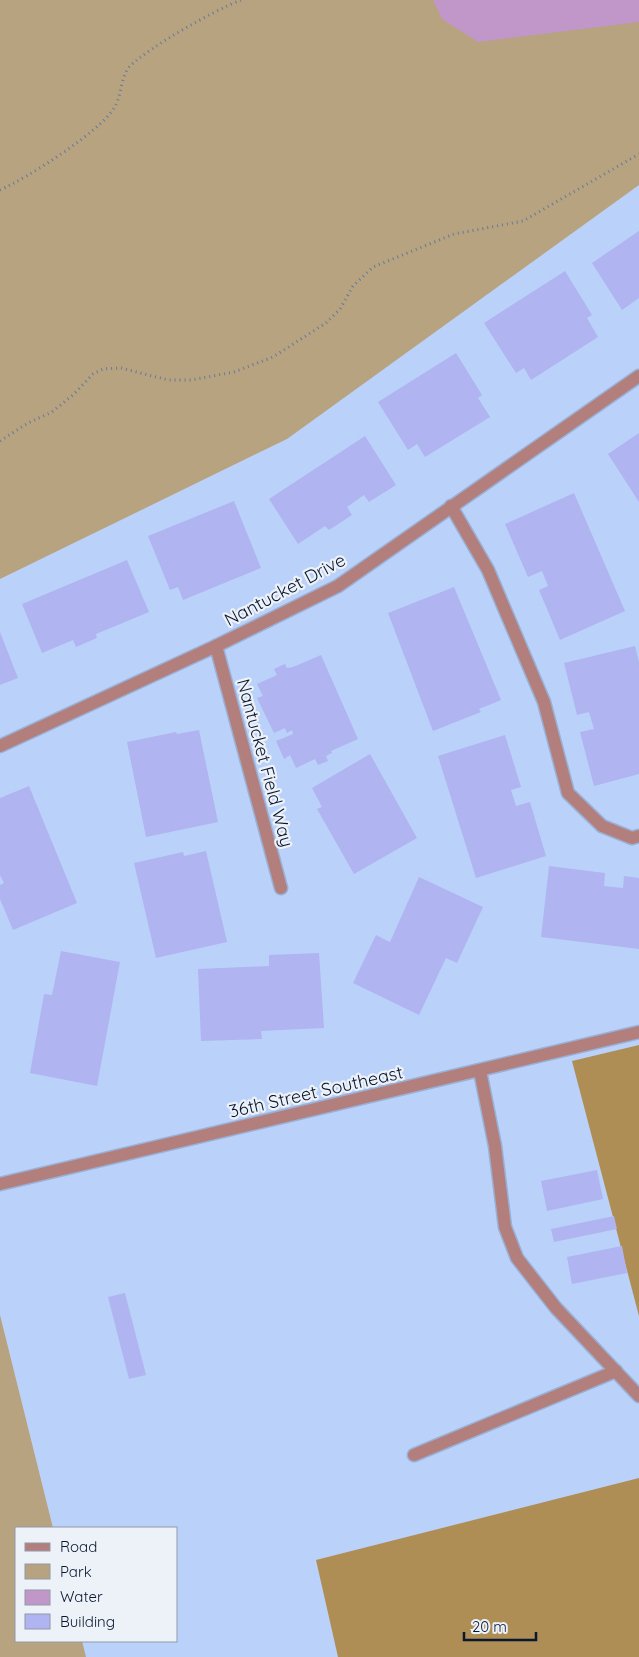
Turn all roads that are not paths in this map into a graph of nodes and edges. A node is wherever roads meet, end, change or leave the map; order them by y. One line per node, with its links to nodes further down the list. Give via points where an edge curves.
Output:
1 (639, 376): 2 (street, Nantucket Drive)
2 (451, 506): 3 (street, Nantucket Drive, via 338,586); 5 (street, via 488,570 544,702 568,793 602,826 632,838)
3 (216, 646): 4 (street, Nantucket Drive); 6 (street, Nantucket Field Way)
4 (0, 746)
5 (639, 836)
6 (281, 888)
7 (639, 1032): 8 (street, 36th Street Southeast)
8 (480, 1071): 9 (street, 36th Street Southeast); 10 (street, via 495,1146 505,1227 517,1258 556,1308)
9 (0, 1184)
10 (616, 1372): 11 (street); 12 (street)
11 (639, 1396)
12 (414, 1455)

